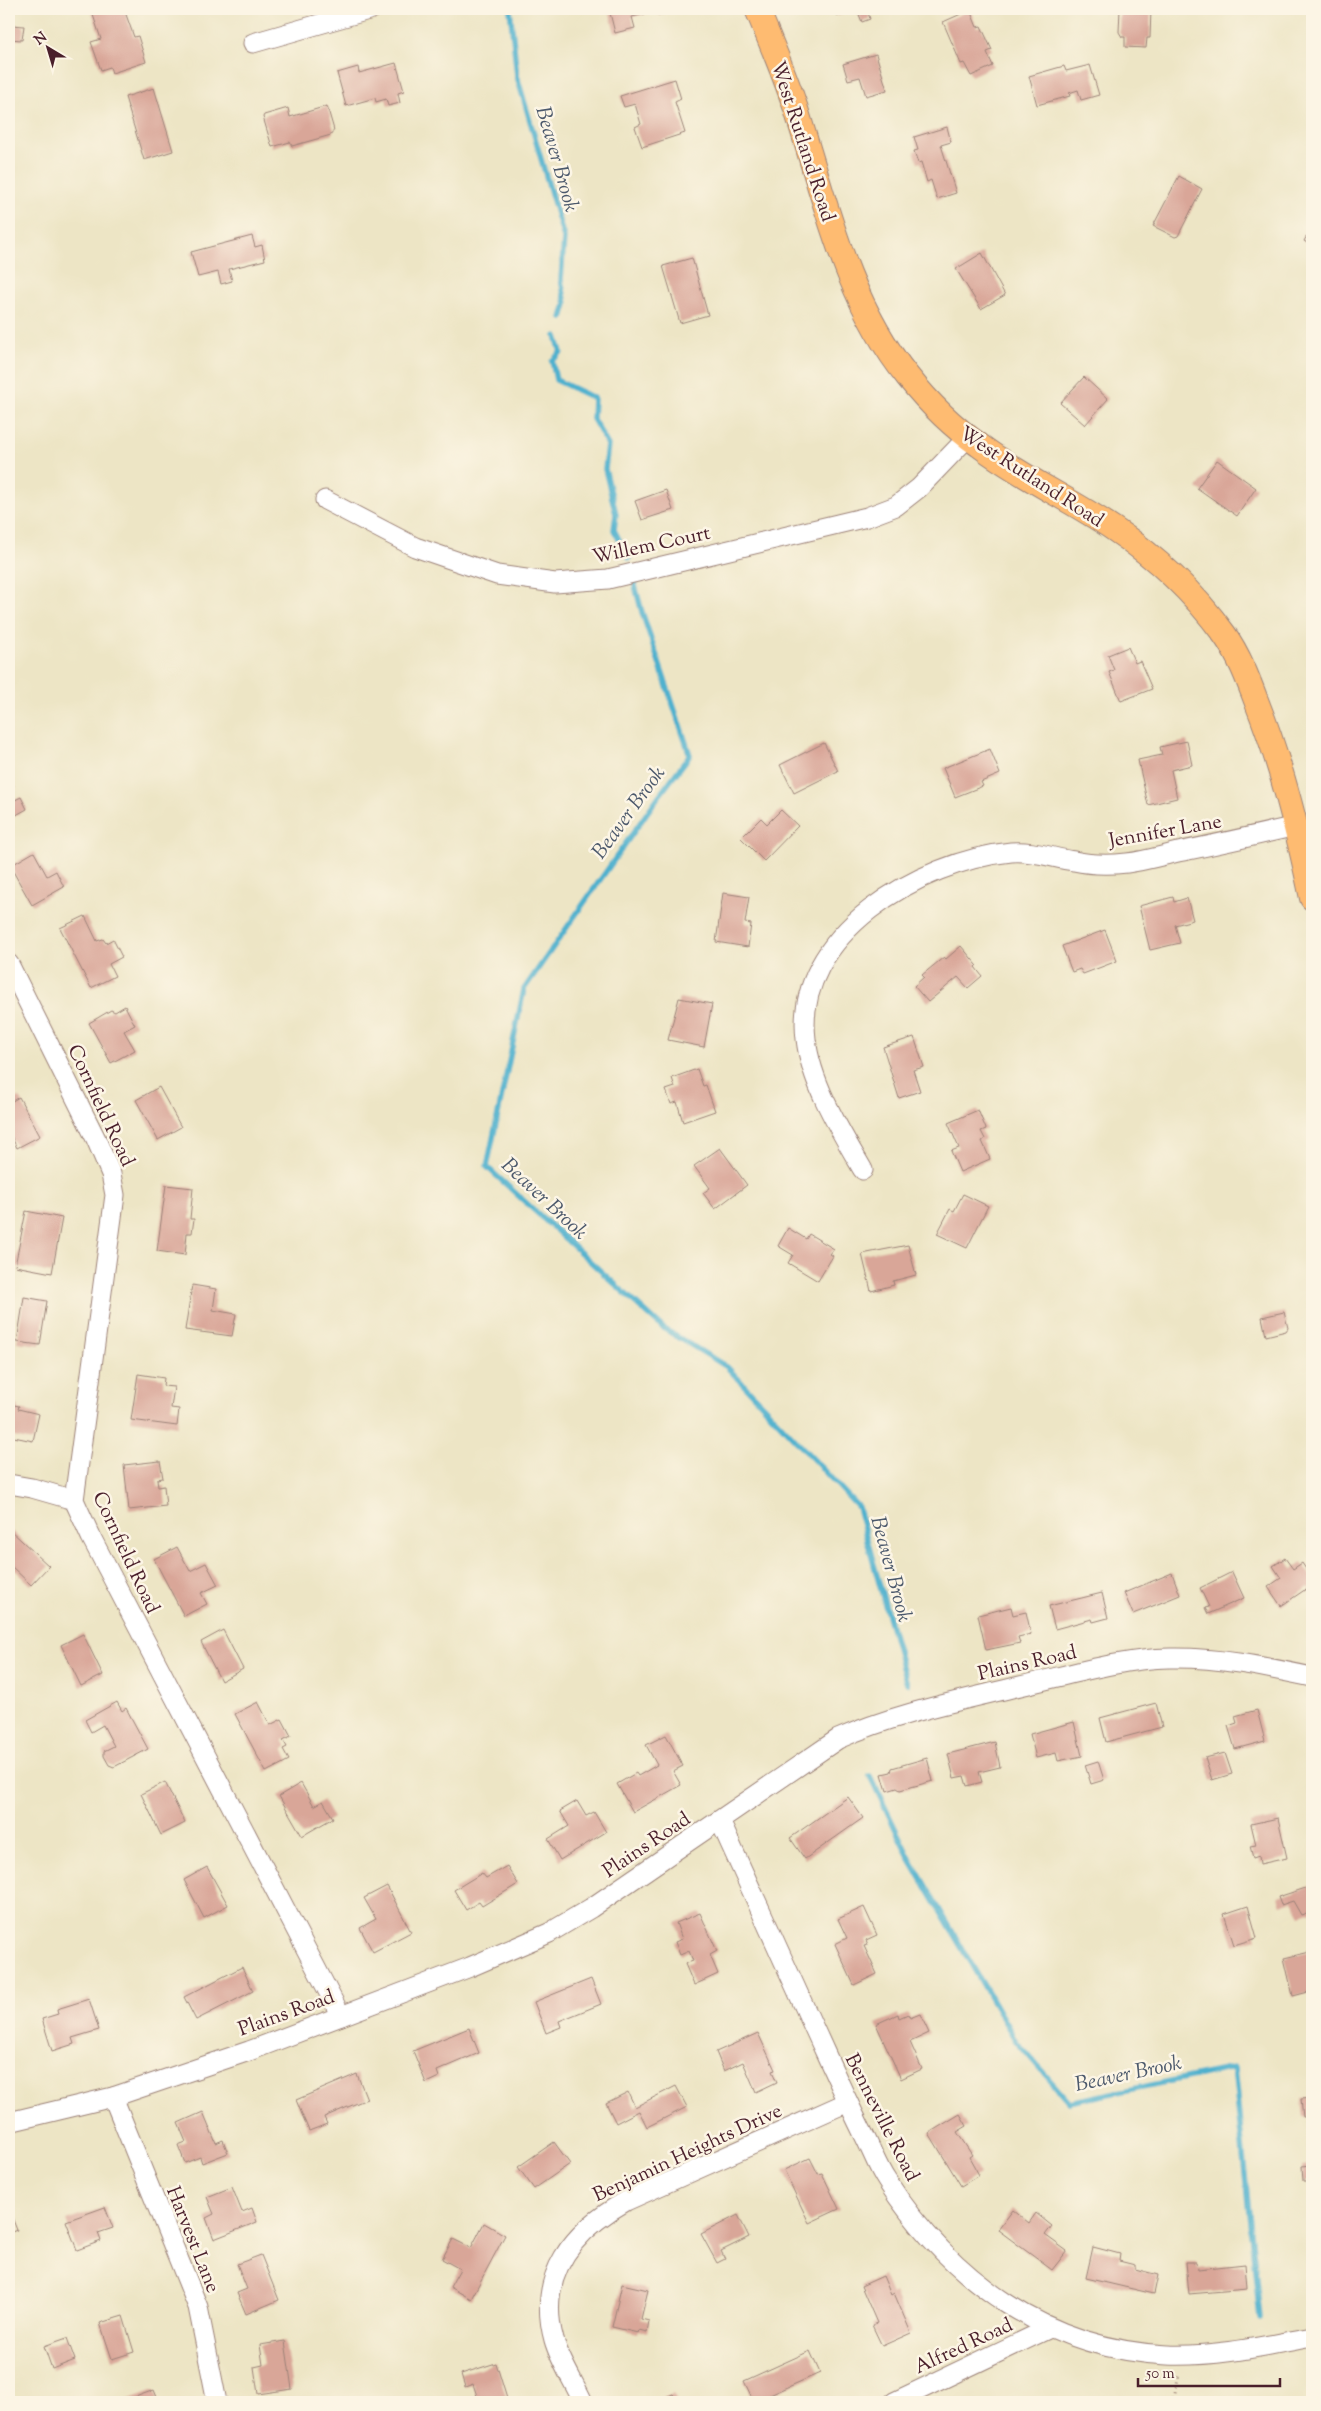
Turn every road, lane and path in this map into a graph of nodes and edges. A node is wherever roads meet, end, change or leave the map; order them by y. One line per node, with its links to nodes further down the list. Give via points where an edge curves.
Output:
1 (372, 9): 3 (street)
2 (757, 9): 4 (main road, West Rutland Road, via 794,102 857,295 908,376)
3 (253, 42)
4 (968, 437): 5 (street, Willem Court, via 919,488 896,506 867,517 608,579 555,583 497,575 415,547); 6 (main road, West Rutland Road, via 1122,534 1160,562 1194,598 1224,635 1242,665 1268,730)
5 (325, 500)
6 (1296, 826): 7 (main road, West Rutland Road); 9 (street, Jennifer Lane, via 1128,862 1090,864 1032,853 992,854 920,876 869,911 824,959 811,988 805,1014 812,1069)
7 (1312, 898)
8 (9, 964): 11 (street, Cornfield Road, via 96,1139 111,1174 115,1195)
9 (862, 1170)
10 (9, 1484): 11 (street)
11 (74, 1500): 14 (street, Cornfield Road)
12 (1312, 1677): 13 (street, Plains Road, via 1247,1663 1168,1658 1078,1672 872,1724 838,1739)
13 (720, 1821): 14 (street, Plains Road, via 556,1929 470,1967); 16 (street, Benneville Road)
14 (341, 2016): 15 (street, Plains Road)
15 (113, 2097): 17 (street, Plains Road); 21 (street, Harvest Lane, via 198,2307)
16 (848, 2102): 18 (street, Benneville Road, via 886,2180 921,2228 963,2272 996,2298); 22 (street, Benjamin Heights Drive, via 626,2201 601,2215 580,2233 563,2255 553,2282 550,2309 554,2341)
17 (9, 2122)
18 (1050, 2328): 19 (street, Benneville Road, via 1102,2346 1164,2355 1205,2355); 23 (street, Alfred Road)
19 (1312, 2337)
20 (1179, 2373): 24 (path)
21 (217, 2402)
22 (583, 2402)
23 (894, 2402)
24 (1173, 2402)

